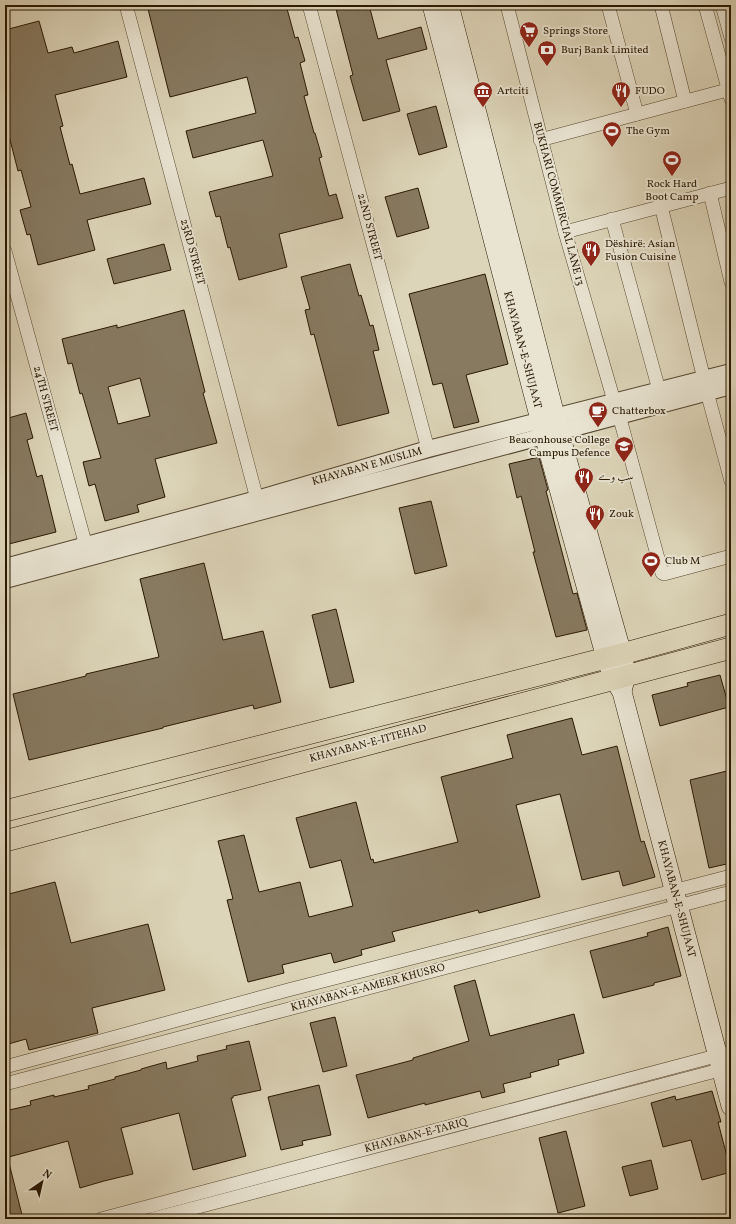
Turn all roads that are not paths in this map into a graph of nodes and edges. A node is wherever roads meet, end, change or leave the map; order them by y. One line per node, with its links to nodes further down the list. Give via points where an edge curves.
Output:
1 (126, 5): 30 (street, 23RD STREET)
2 (309, 5): 28 (street, 22ND STREET)
3 (432, 5): 27 (main road, KHAYABAN-E-SHUJAAT)
4 (449, 5): 27 (main road, KHAYABAN-E-SHUJAAT)
5 (507, 5): 14 (street, BUKHARI COMMERCIAL LANE 13)
6 (608, 5): 13 (street)
7 (661, 5): 12 (street)
8 (705, 5): 11 (street)
9 (722, 5): 10 (street)
10 (731, 38)
11 (730, 93): 12 (street)
12 (685, 101): 13 (street)
13 (636, 114): 14 (street)
14 (540, 140): 19 (street, BUKHARI COMMERCIAL LANE 13)
15 (731, 188): 16 (street)
16 (710, 193): 17 (street); 21 (street)
17 (661, 206): 18 (street); 23 (street)
18 (612, 219): 19 (street); 25 (street)
19 (565, 232): 26 (street, BUKHARI COMMERCIAL LANE 13)
20 (5, 251): 32 (street, 24TH STREET)
21 (731, 282)
22 (731, 372): 23 (street, KHAYABAN E MUSLIM)
23 (705, 385): 24 (street, KHAYABAN E MUSLIM); 25 (street, KHAYABAN E MUSLIM); 26 (street, KHAYABAN E MUSLIM); 29 (street)
24 (731, 386)
25 (659, 390): 26 (street, KHAYABAN E MUSLIM)
26 (616, 408): 27 (street, KHAYABAN E MUSLIM); 33 (street, BUKHARI COMMERCIAL LANE 13, via 662,573)
27 (550, 425): 28 (street, KHAYABAN E MUSLIM); 31 (street, KHAYABAN E MUSLIM); 38 (main road, KHAYABAN-E-SHUJAAT)
28 (428, 449): 30 (street, KHAYABAN E MUSLIM)
29 (731, 481)
30 (257, 499): 31 (street, KHAYABAN E MUSLIM)
31 (170, 529): 32 (street, KHAYABAN E MUSLIM); 35 (street, KHAYABAN E MUSLIM)
32 (86, 546): 34 (street, KHAYABAN E MUSLIM)
33 (731, 556)
34 (5, 567)
35 (5, 580)
36 (731, 624): 38 (main road)
37 (731, 648): 39 (main road, KHAYABAN-E-ITTEHAD)
38 (612, 656): 39 (main road, via 626,656 625,664 629,670); 39 (main road, via 598,663 603,669 604,677); 40 (main road)
39 (619, 681): 41 (main road, KHAYABAN-E-ITTEHAD); 44 (main road, KHAYABAN-E-SHUJAAT)
40 (5, 811)
41 (5, 841)
42 (731, 876): 44 (street, KHAYABAN-E-AMEER KHUSRO)
43 (731, 892): 44 (street, KHAYABAN-E-AMEER KHUSRO)
44 (676, 898): 45 (street, KHAYABAN-E-AMEER KHUSRO); 47 (street, KHAYABAN-E-AMEER KHUSRO); 49 (main road, KHAYABAN-E-SHUJAAT)
45 (332, 979): 46 (street, KHAYABAN-E-AMEER KHUSRO); 47 (street, via 327,983 326,989 328,994)
46 (298, 988): 48 (street, via 304,988 310,994 308,1002); 50 (street, KHAYABAN-E-AMEER KHUSRO)
47 (334, 997): 48 (street, KHAYABAN-E-AMEER KHUSRO)
48 (304, 1005): 51 (street, KHAYABAN-E-AMEER KHUSRO)
49 (725, 1061): 52 (main road, KHAYABAN-E-SHUJAAT); 53 (street, KHAYABAN-E-TARIQ); 54 (street, KHAYABAN-E-TARIQ)
50 (5, 1067)
51 (5, 1084)
52 (731, 1106)
53 (335, 1157): 54 (street, via 328,1163 331,1170); 55 (street, KHAYABAN-E-TARIQ)
54 (336, 1171): 57 (street, KHAYABAN-E-TARIQ)
55 (144, 1214): 56 (street, KHAYABAN-E-TARIQ)
56 (101, 1219)
57 (152, 1219)

